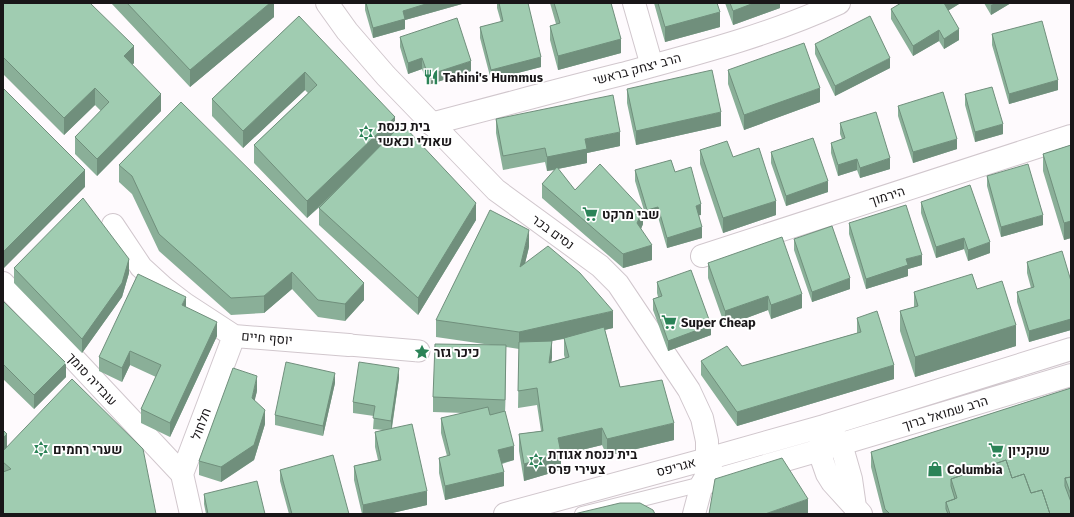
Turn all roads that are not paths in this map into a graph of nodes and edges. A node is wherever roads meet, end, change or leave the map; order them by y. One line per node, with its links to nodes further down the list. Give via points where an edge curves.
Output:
1 (327, 3): 5 (street, נסים בכר, via 347,32)
2 (634, 3): 4 (street)
3 (838, 3): 4 (street, הרב יצחק בראשי, via 763,34)
4 (652, 66): 5 (street, הרב יצחק בראשי)
5 (431, 124): 18 (street, נסים בכר, via 496,190 600,266 618,284 689,390)
6 (1071, 136): 8 (street, הירמוך)
7 (113, 224): 10 (street, יוסף חיים, via 141,267 185,304)
8 (702, 256)
9 (3, 283): 19 (street, עובדיה סומך)
10 (234, 336): 11 (street, יוסף חיים); 19 (street, חלחול)
11 (350, 345): 13 (street, יוסף חיים)
12 (1071, 349): 15 (street, הרב שמואל ברוך)
13 (419, 352)
14 (1071, 375): 16 (street, הרב שמואל ברוך)
15 (824, 426): 16 (street); 17 (street); 18 (street, אגריפס)
16 (841, 444): 17 (street, הרב שמואל ברוך); 21 (street)
17 (819, 451): 20 (street, אגריפס); 21 (street, via 832,482)
18 (715, 457): 20 (street, via 713,466); 23 (street, אגריפס)
19 (182, 474): 22 (street)
20 (693, 486): 24 (lane, אגריפס); 25 (street)
21 (858, 510)
22 (190, 514)
23 (504, 514)
24 (582, 514)
25 (694, 514)

